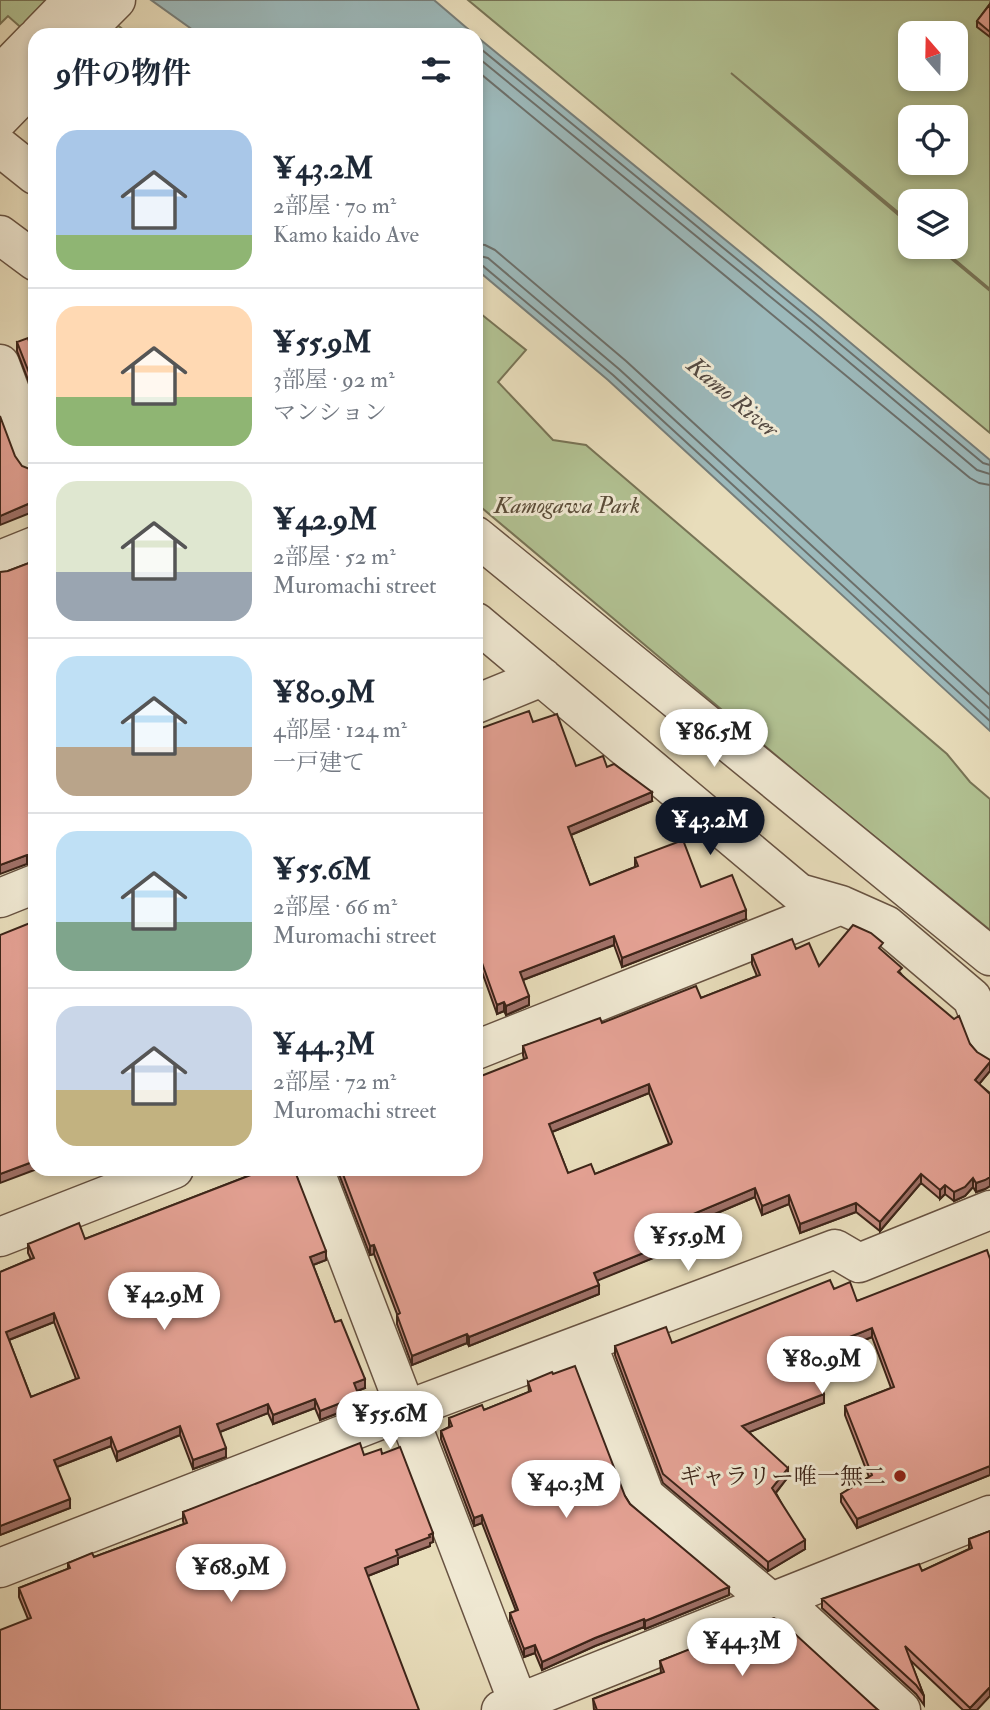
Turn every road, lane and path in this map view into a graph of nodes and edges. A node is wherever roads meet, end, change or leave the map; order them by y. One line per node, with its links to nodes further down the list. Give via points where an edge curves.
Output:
1 (73, 0): 3 (street)
2 (116, 0): 4 (street)
3 (46, 28)
4 (88, 28)
5 (28, 59): 6 (street)
6 (14, 93)
7 (0, 147): 8 (street)
8 (28, 169)
9 (0, 235): 10 (street)
10 (28, 256)
11 (1, 370): 12 (street)
12 (28, 440)
13 (483, 542): 22 (street)
14 (28, 549): 15 (street)
15 (0, 560)
16 (483, 628): 17 (street)
17 (542, 677): 18 (street); 21 (street, via 799,893)
18 (483, 701)
19 (28, 887): 20 (street)
20 (0, 898)
21 (841, 905): 23 (street, via 886,925 972,998); 24 (street)
22 (990, 956)
23 (990, 1044)
24 (483, 1047)
25 (156, 1176): 28 (street)
26 (317, 1176): 30 (street)
27 (990, 1210): 29 (street, via 859,1263 835,1249)
28 (0, 1237)
29 (586, 1343): 30 (street); 33 (street, via 645,1496)
30 (406, 1410): 32 (street); 34 (street)
31 (990, 1516): 33 (street)
32 (0, 1568)
33 (770, 1601): 34 (street); 35 (street, via 796,1614)
34 (514, 1708)
35 (901, 1710)

